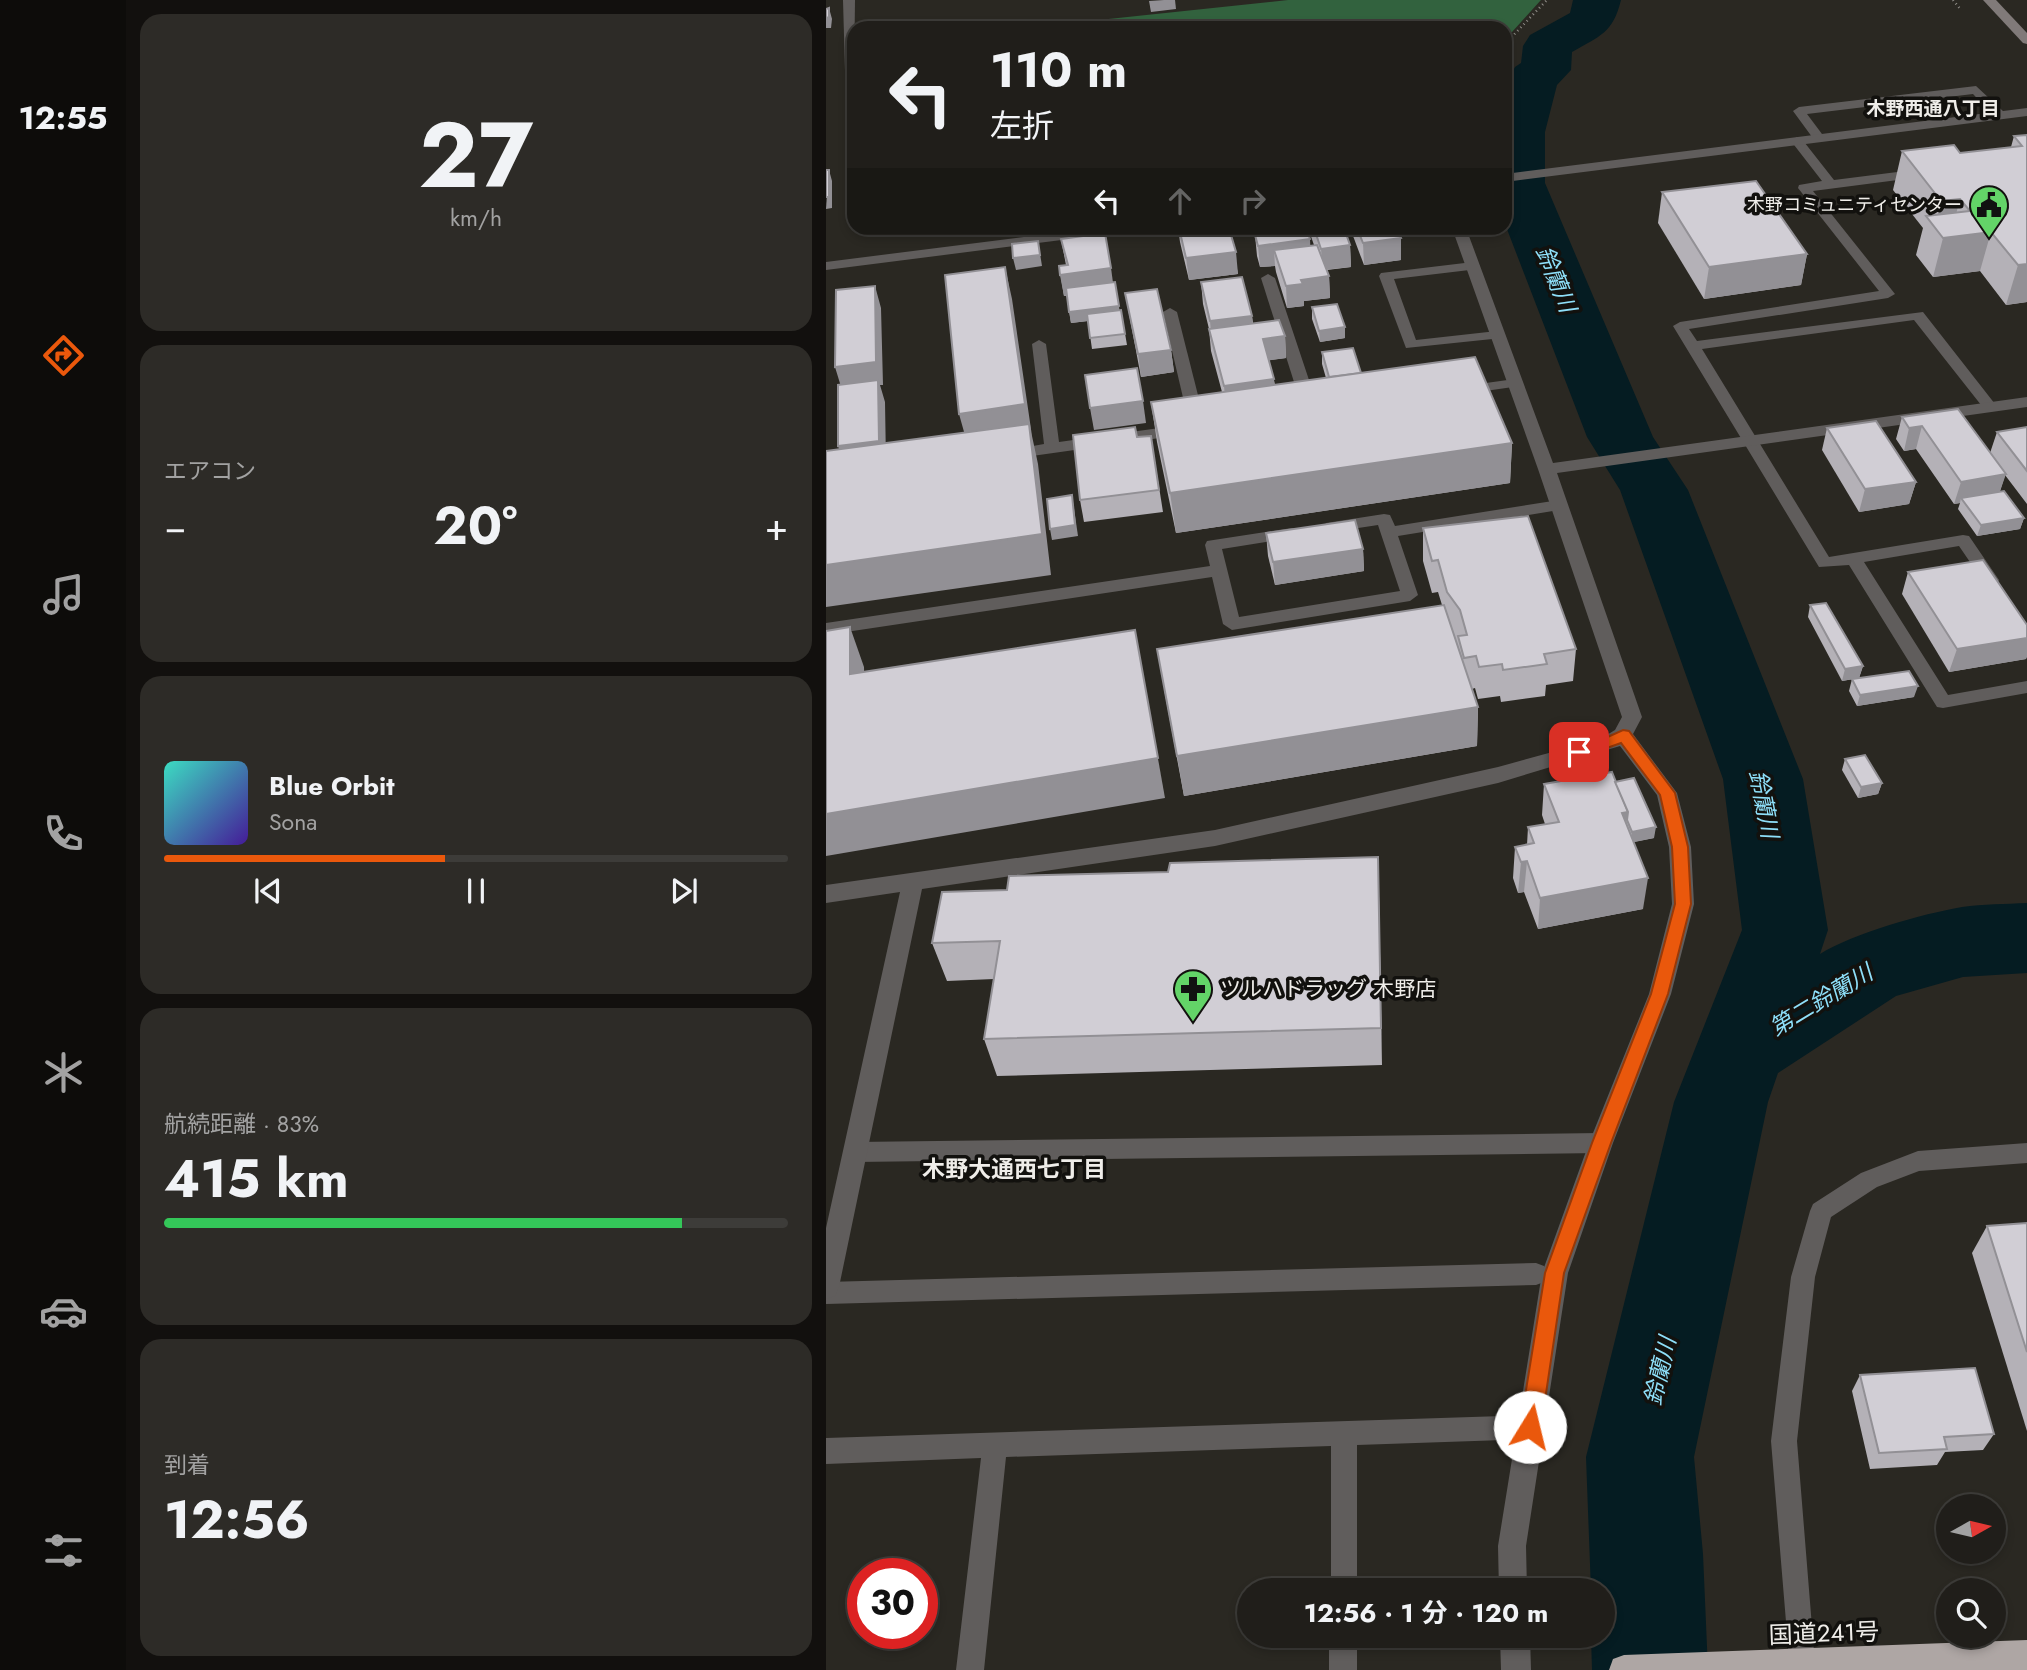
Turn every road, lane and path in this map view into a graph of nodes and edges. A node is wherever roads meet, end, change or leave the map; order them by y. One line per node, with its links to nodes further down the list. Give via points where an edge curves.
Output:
1 (849, 0): 4 (street)
2 (1547, 0): 6 (path)
3 (1989, 0): 5 (street)
4 (850, 21)
5 (2024, 34)
6 (1512, 37)
7 (2027, 112): 8 (street)
8 (2000, 115): 9 (street); 9 (lane, via 1976,90 1799,111)
9 (1819, 138): 10 (street)
10 (1797, 141): 12 (street); 13 (lane)
11 (1936, 171): 13 (lane)
12 (1512, 177)
13 (1832, 184): 22 (lane, via 1804,188 1888,294 1680,326)
14 (1070, 235): 16 (street)
15 (1462, 235): 17 (street)
16 (826, 266)
17 (1473, 266): 20 (street); 20 (lane, via 1386,276 1411,345)
18 (1268, 278): 27 (lane)
19 (1170, 312): 29 (lane, via 1204,426)
20 (1497, 335): 23 (street)
21 (1039, 344): 29 (lane)
22 (1693, 346): 26 (lane, via 1918,315); 28 (lane)
23 (1515, 383): 24 (lane); 31 (street)
24 (1447, 393)
25 (2027, 402): 26 (street)
26 (1990, 407): 28 (street)
27 (1311, 412)
28 (1751, 440): 31 (street); 34 (lane, via 1825,563)
29 (1052, 448): 30 (lane)
30 (999, 455)
31 (1546, 469): 32 (street)
32 (1559, 505): 33 (lane); 39 (street, via 1632,717)
33 (1389, 532): 35 (lane, via 1384,519 1213,545); 35 (lane, via 1410,595 1232,624)
34 (1853, 558): 36 (lane, via 1963,540); 38 (lane, via 1943,702)
35 (1219, 570): 37 (lane)
36 (1998, 591)
37 (826, 629)
38 (2027, 687)
39 (1623, 735): 40 (street, via 1606,745 1498,775 1215,838); 42 (street, via 1667,793 1680,847 1683,904 1660,994)
40 (913, 882): 41 (street); 43 (street)
41 (826, 894)
42 (1601, 1143): 43 (lane); 48 (street, via 1555,1273)
43 (855, 1152): 46 (street)
44 (2027, 1153): 58 (lane, via 1918,1161 1869,1180 1821,1211 1803,1277 1784,1441)
45 (1536, 1274): 47 (lane)
46 (826, 1287)
47 (826, 1293)
48 (1530, 1427): 49 (lane); 53 (street, via 1512,1546)
49 (1344, 1433): 50 (lane); 52 (lane)
50 (995, 1445): 51 (lane); 59 (lane)
51 (826, 1451)
52 (1344, 1578)
53 (1513, 1578)
54 (1343, 1648): 60 (lane)
55 (1515, 1648): 61 (street)
56 (2027, 1655): 57 (highway, 国道241号)
57 (1998, 1663): 58 (highway, 国道241号)
58 (1801, 1667): 62 (highway, 国道241号)
59 (970, 1670)
60 (1343, 1670)
61 (1516, 1670)
62 (1623, 1670)

